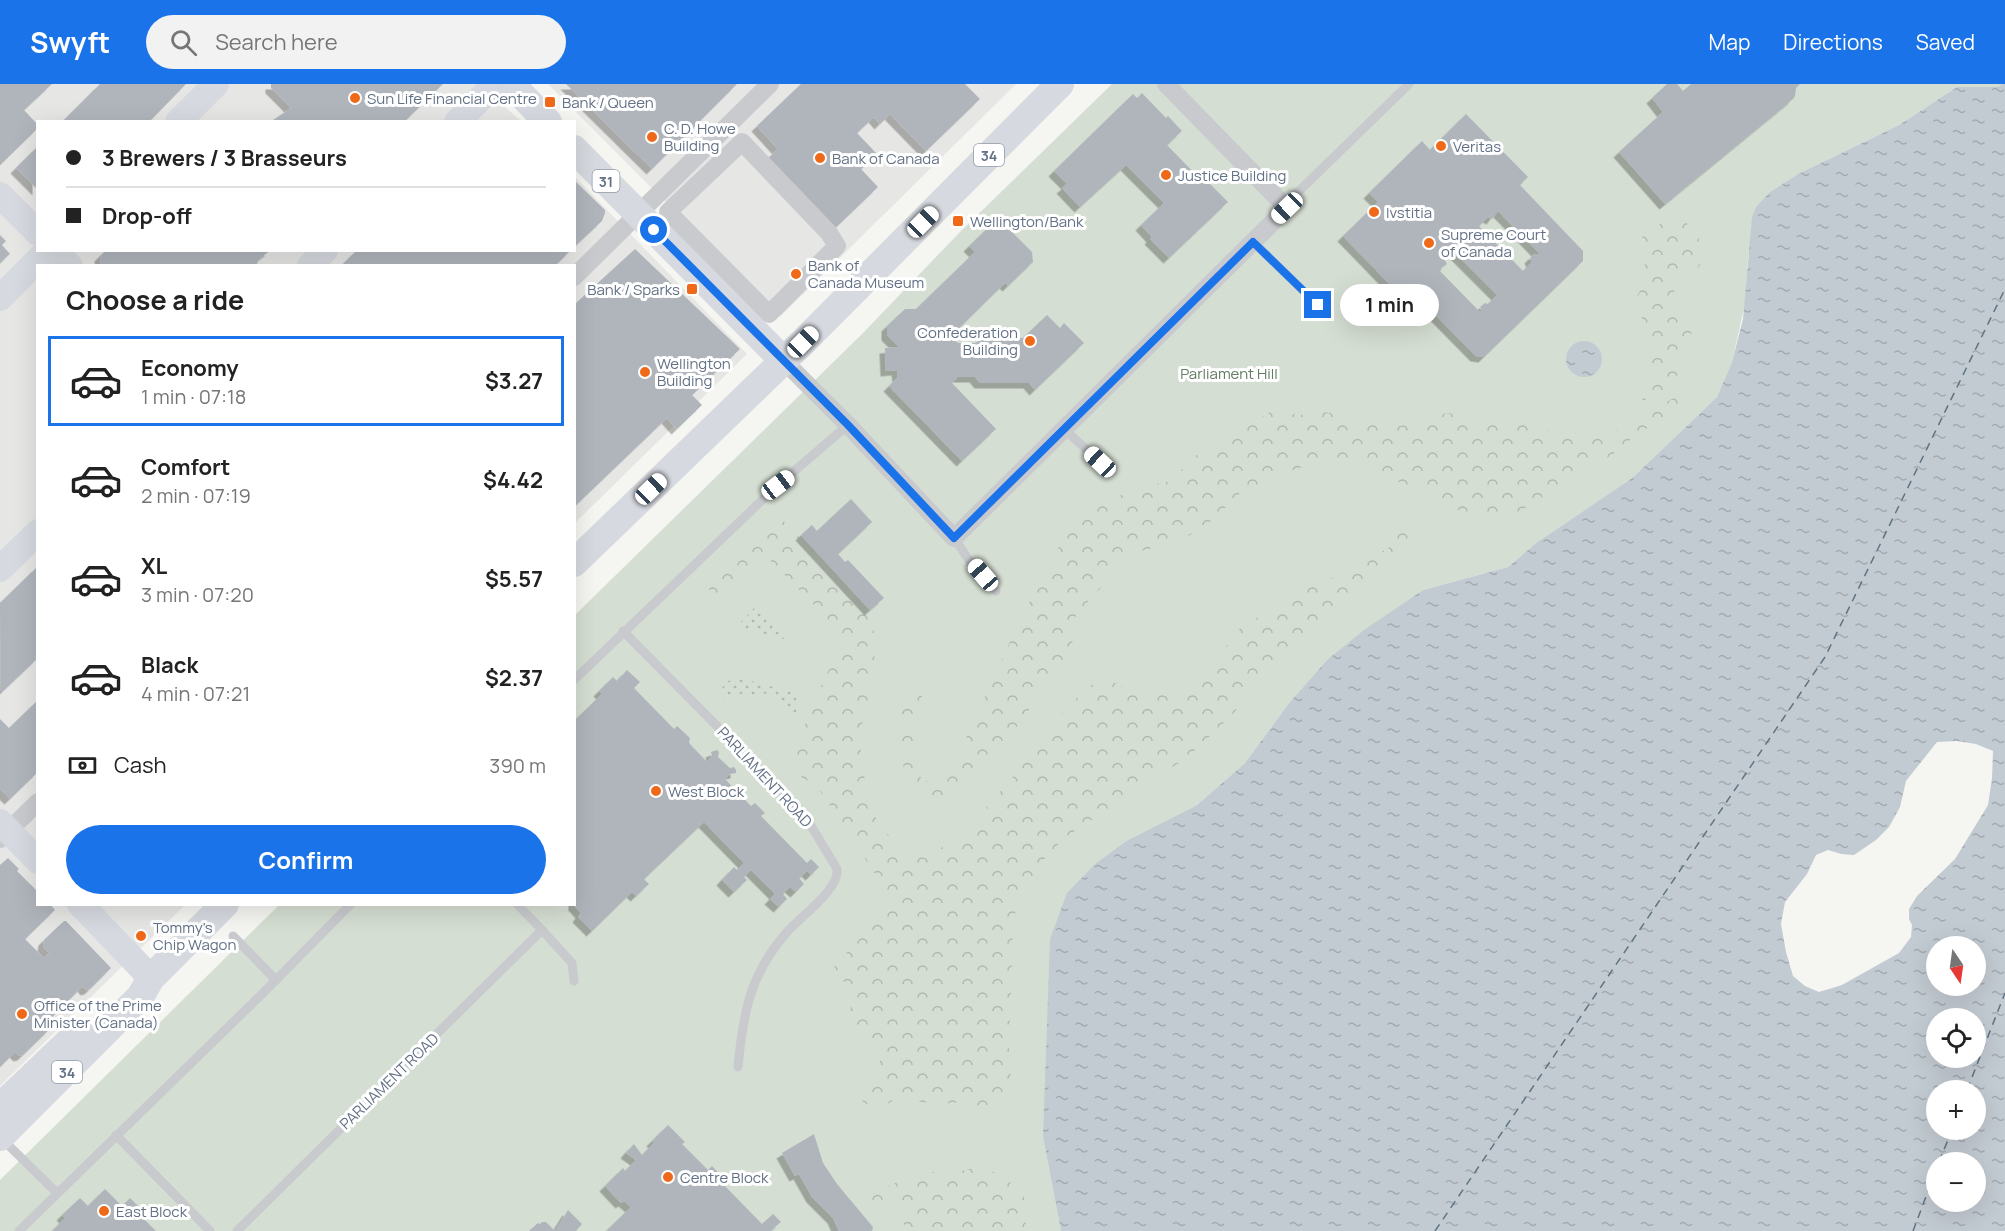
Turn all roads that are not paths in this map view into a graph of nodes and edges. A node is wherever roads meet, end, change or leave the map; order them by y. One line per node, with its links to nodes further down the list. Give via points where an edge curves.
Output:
1 (216, 84): 8 (main road)
2 (495, 84): 9 (main road)
3 (511, 84): 10 (main road)
4 (770, 84): 14 (street)
5 (1060, 84): 26 (main road, 34)
6 (1166, 84): 13 (street)
7 (1410, 84): 13 (lane, via 1296,194)
8 (180, 120)
9 (459, 120)
10 (546, 120)
11 (576, 150): 14 (main road, 31)
12 (0, 195): 15 (main road)
13 (1287, 208): 16 (street)
14 (638, 214): 22 (street); 26 (main road, 31)
15 (36, 231)
16 (1253, 242): 24 (lane); 28 (street)
17 (46, 252): 23 (main road)
18 (56, 252): 20 (main road)
19 (323, 252): 21 (main road)
20 (68, 264)
21 (312, 264)
22 (576, 275)
23 (0, 298)
24 (1326, 313)
25 (769, 314): 25 (street, via 668,212 742,142 837,246)
26 (783, 361): 27 (street); 32 (main road, 34)
27 (848, 425): 31 (street); 35 (lane, via 778,485)
28 (1064, 429): 29 (lane); 31 (street)
29 (1109, 470)
30 (36, 534): 33 (main road)
31 (954, 538): 34 (lane)
32 (576, 561)
33 (0, 569)
34 (996, 591)
35 (623, 631): 36 (lane); 49 (lane, PARLIAMENT ROAD, via 799,809 837,869 833,885 784,936 760,972 744,1012)
36 (576, 678)
37 (36, 804): 38 (street)
38 (3, 831): 39 (main road)
39 (36, 859)
40 (82, 906): 46 (main road)
41 (223, 906): 46 (main road, 34)
42 (349, 906): 47 (lane)
43 (519, 906): 44 (lane)
44 (542, 930): 48 (lane, via 572,963); 56 (lane, PARLIAMENT ROAD)
45 (233, 936): 47 (lane)
46 (151, 978): 50 (main road, 34, via 128,984); 52 (main road, 34, via 140,997)
47 (276, 980): 51 (lane)
48 (574, 981)
49 (738, 1067)
50 (0, 1107)
51 (116, 1135): 53 (lane); 55 (lane)
52 (0, 1137): 53 (lane)
53 (57, 1193): 54 (lane)
54 (19, 1231)
55 (210, 1231)
56 (237, 1231)

